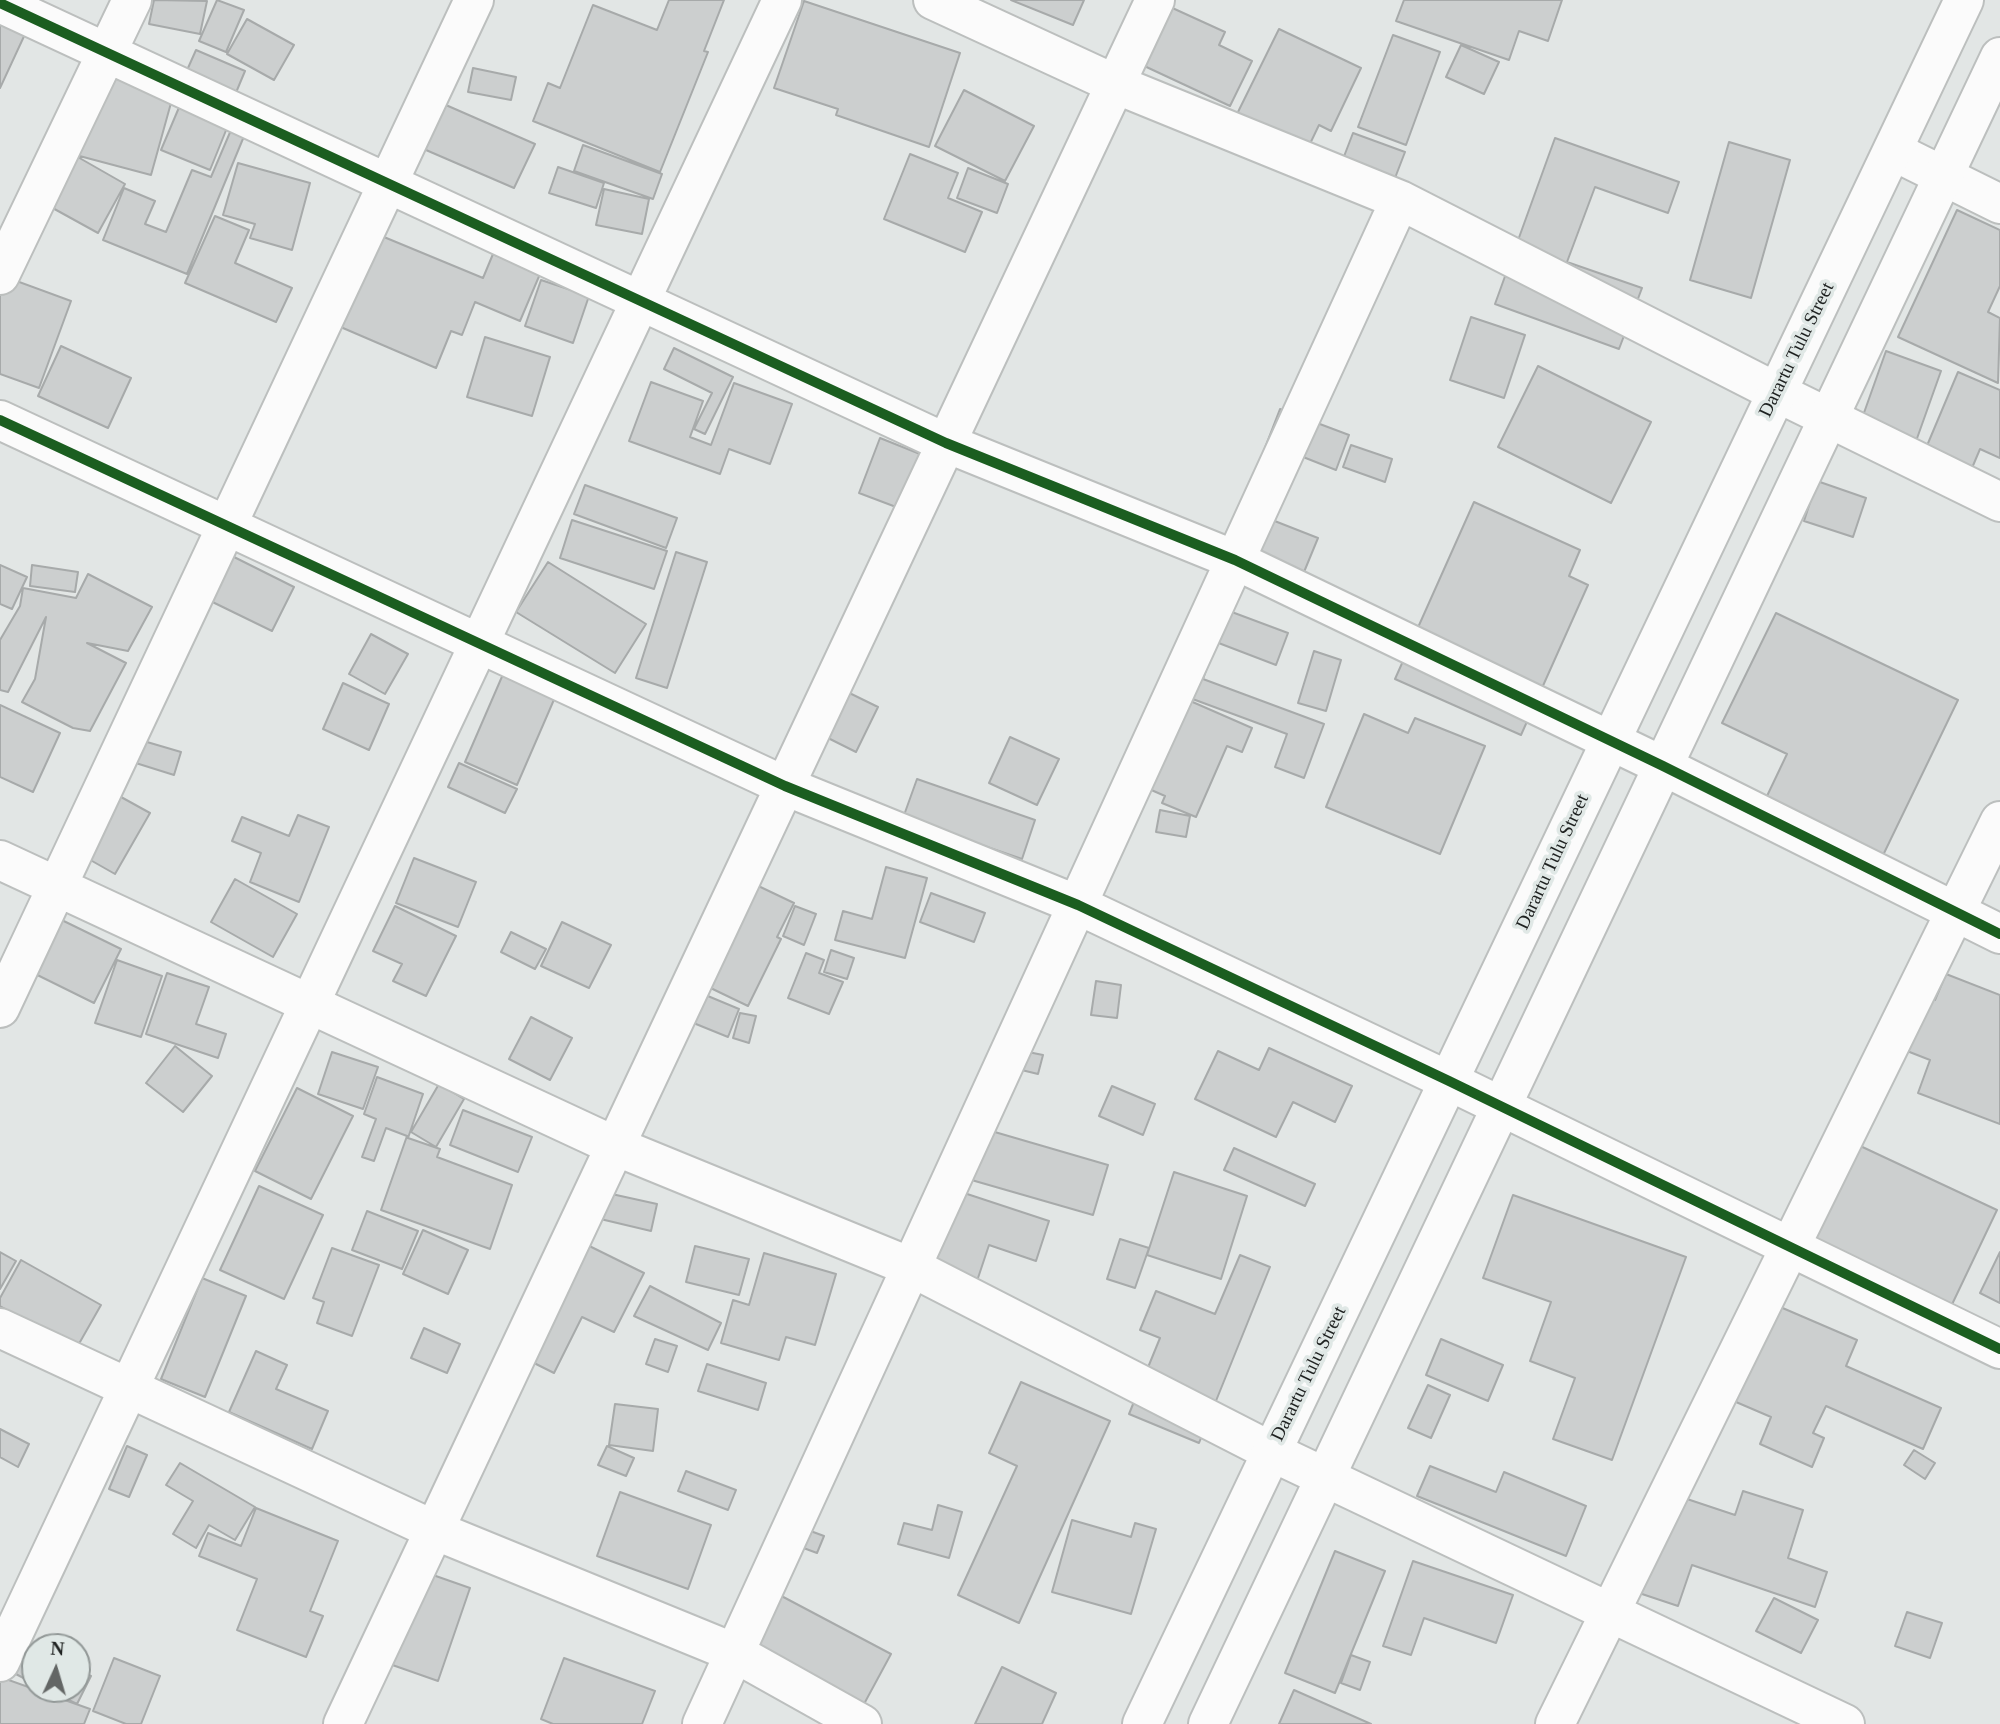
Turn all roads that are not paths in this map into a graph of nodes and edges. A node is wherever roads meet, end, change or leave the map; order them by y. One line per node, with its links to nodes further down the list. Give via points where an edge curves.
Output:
1 (132, 0): 8 (street)
2 (474, 0): 13 (street)
3 (782, 0): 17 (street)
4 (933, 0): 10 (street)
5 (1155, 0): 10 (street)
6 (1964, 0): 11 (street, Darartu Tulu Street)
7 (0, 3): 8 (street)
8 (107, 52): 13 (street); 16 (street)
9 (2000, 57): 12 (street)
10 (1115, 85): 14 (street); 21 (street)
11 (1893, 151): 12 (street); 18 (street, Darartu Tulu Street)
12 (1943, 175): 15 (street); 19 (street)
13 (388, 183): 17 (street); 23 (street)
14 (1400, 200): 18 (street); 24 (street)
15 (2000, 204)
16 (0, 275)
17 (640, 301): 21 (street); 25 (street)
18 (1776, 392): 19 (street); 26 (street, Darartu Tulu Street)
19 (1828, 417): 22 (street); 27 (street)
20 (0, 421): 23 (street)
21 (946, 443): 24 (street); 28 (street)
22 (2000, 502)
23 (227, 526): 25 (street); 31 (street)
24 (1235, 560): 26 (street); 32 (street)
25 (479, 644): 28 (street); 35 (street)
26 (1611, 741): 27 (street); 37 (street, Darartu Tulu Street)
27 (1663, 766): 33 (street); 38 (street)
28 (785, 786): 32 (street); 39 (street)
29 (2000, 821): 33 (street)
30 (0, 860): 31 (street)
31 (57, 887): 35 (street); 36 (street)
32 (1078, 905): 37 (street); 41 (street)
33 (1955, 912): 34 (street); 40 (street)
34 (2000, 934)
35 (310, 1004): 39 (street); 44 (street)
36 (0, 1008)
37 (1449, 1081): 38 (street); 45 (street, Darartu Tulu Street)
38 (1501, 1106): 40 (street); 46 (street)
39 (615, 1146): 41 (street); 47 (street)
40 (1790, 1247): 43 (street); 48 (street)
41 (911, 1267): 45 (street); 49 (street)
42 (0, 1328): 44 (street)
43 (2000, 1349)
44 (129, 1388): 47 (street); 50 (street)
45 (1272, 1452): 46 (street); 54 (street, Darartu Tulu Street)
46 (1327, 1478): 48 (street); 55 (street)
47 (434, 1530): 49 (street); 51 (street)
48 (1610, 1612): 56 (street); 57 (street)
49 (735, 1653): 52 (street); 53 (street)
50 (0, 1662)
51 (343, 1724)
52 (702, 1724)
53 (862, 1724)
54 (1142, 1724)
55 (1208, 1724)
56 (1555, 1724)
57 (1844, 1724)

